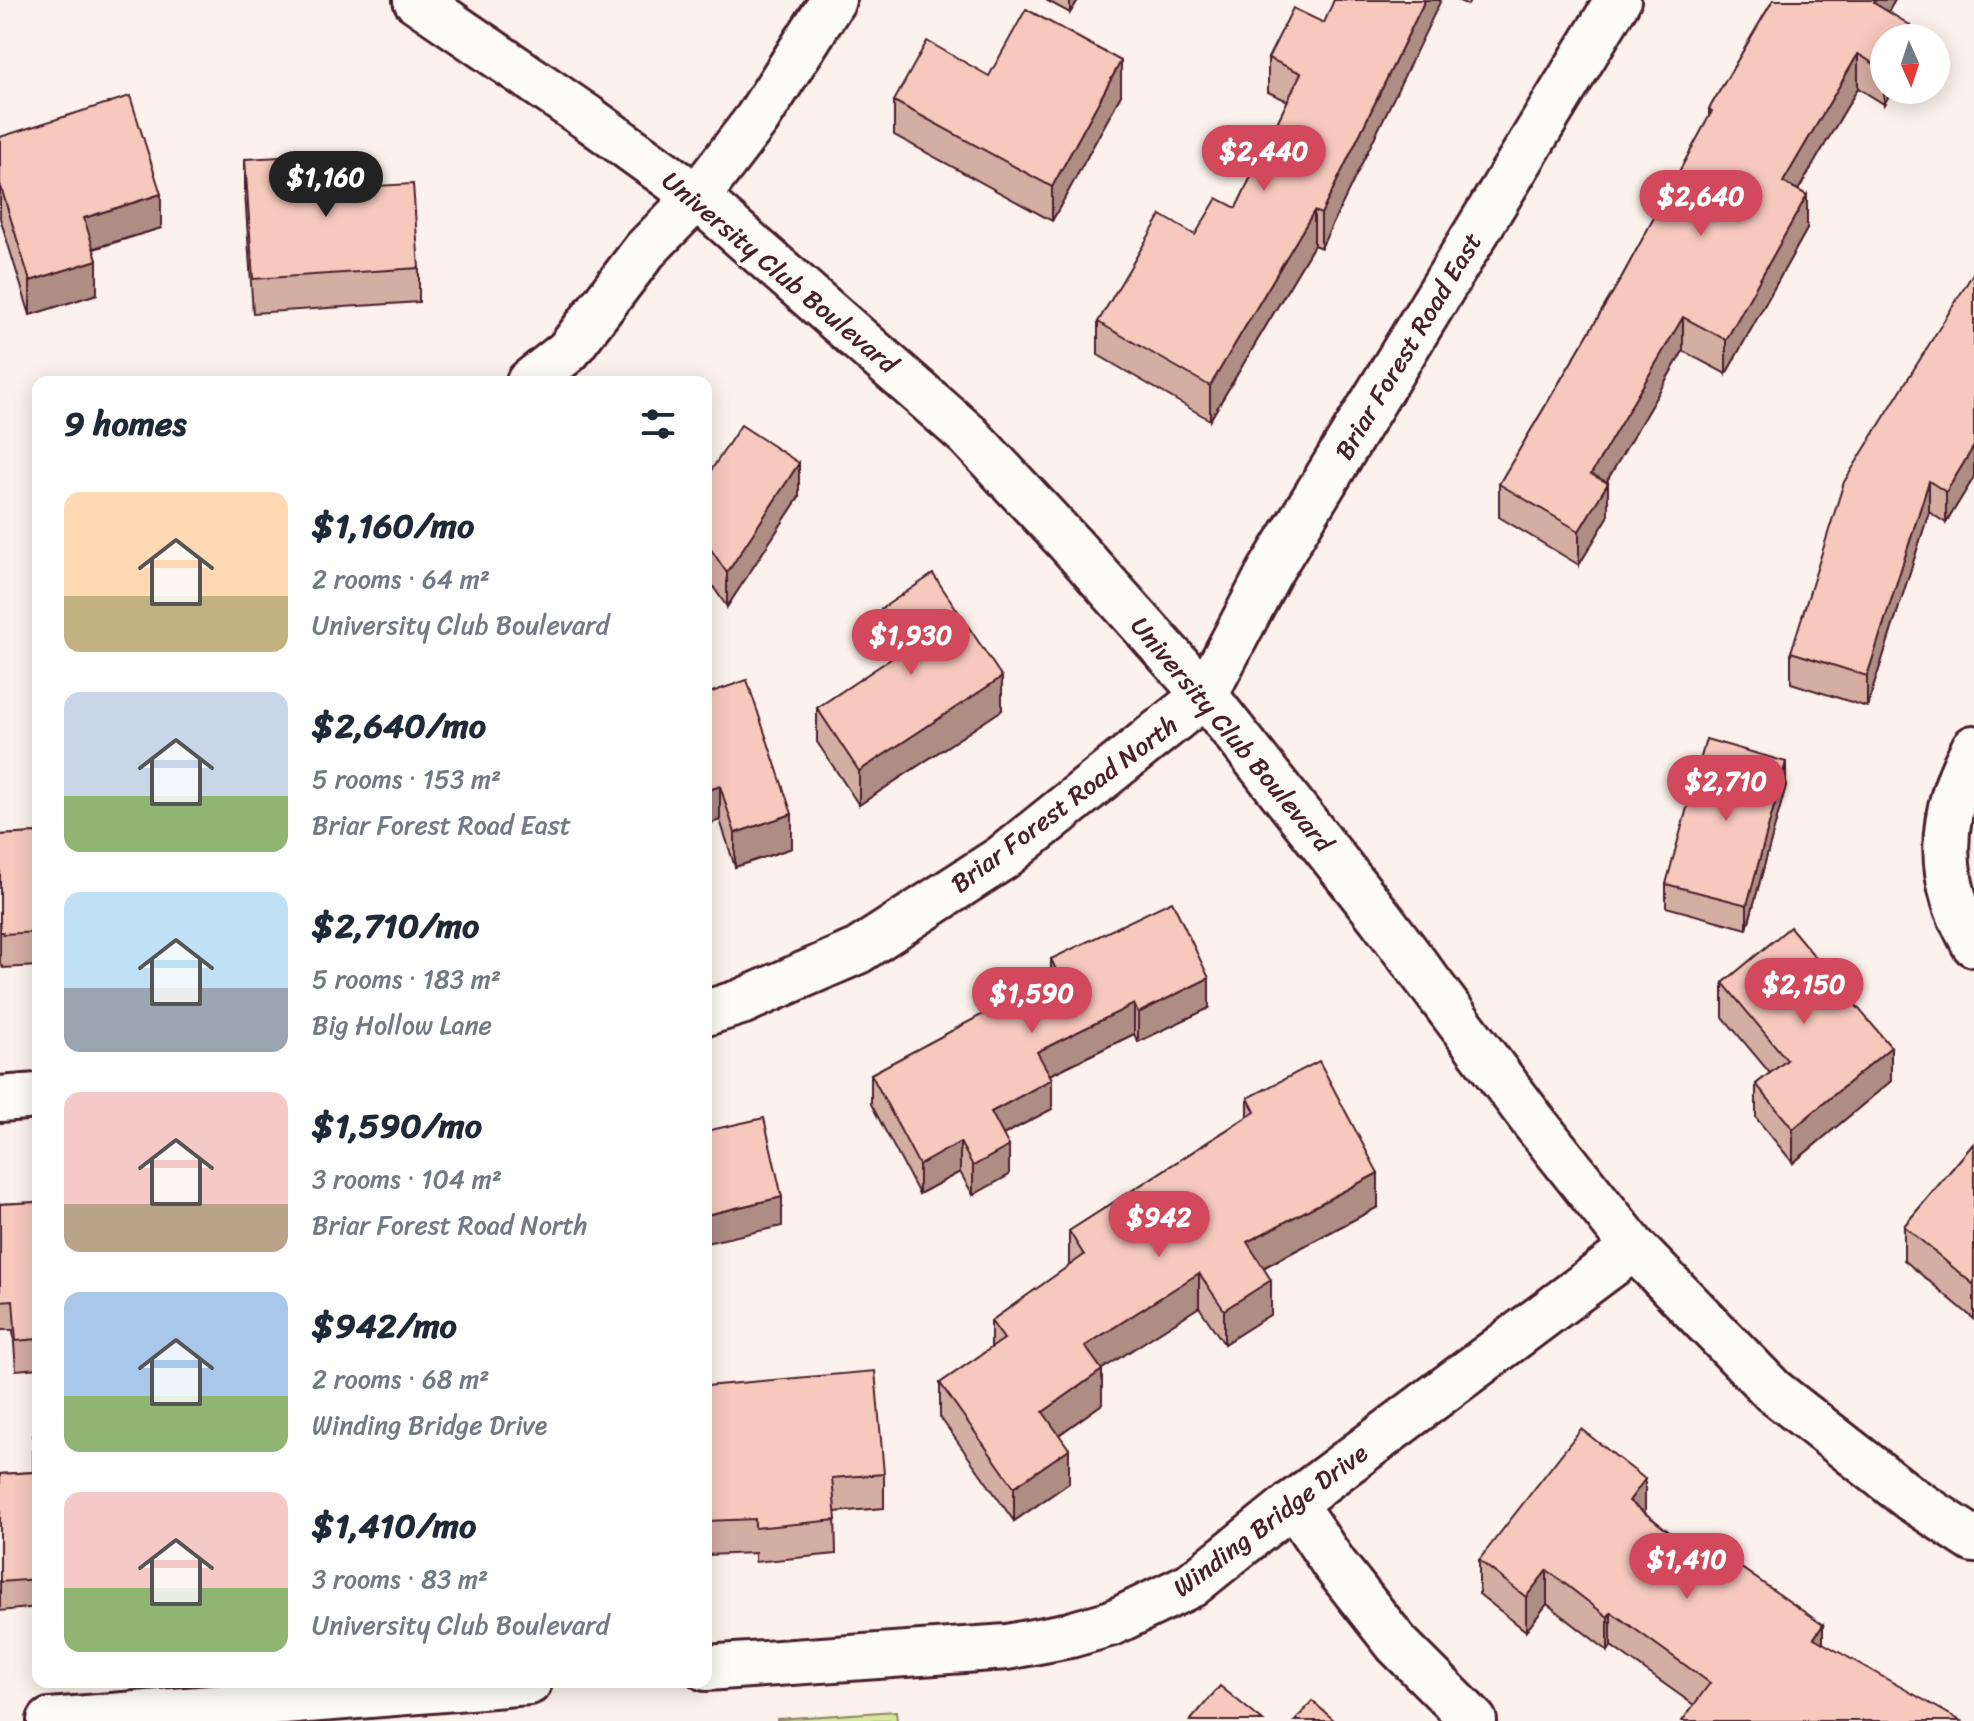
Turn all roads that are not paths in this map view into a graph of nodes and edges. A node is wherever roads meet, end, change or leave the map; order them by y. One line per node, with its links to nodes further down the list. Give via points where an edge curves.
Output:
1 (416, 0): 4 (street, University Club Boulevard)
2 (833, 0): 4 (street, via 757,119)
3 (1618, 0): 6 (street, Briar Forest Road East, via 1269,573)
4 (697, 197): 5 (street, via 645,250 568,351); 6 (street, University Club Boulevard, via 968,435)
5 (537, 376)
6 (1205, 695): 9 (street, Briar Forest Road North, via 1002,858 858,951); 12 (street, University Club Boulevard)
7 (1974, 748): 8 (street, via 1952,799 1945,844 1954,899)
8 (1974, 944)
9 (712, 1011)
10 (32, 1096): 11 (street)
11 (0, 1099)
12 (1634, 1248): 13 (street, Winding Bridge Drive); 14 (street, University Club Boulevard, via 1773,1391 1910,1498)
13 (1293, 1503): 15 (street, Winding Bridge Drive, via 1191,1585 1112,1623 1070,1635 1007,1647); 18 (street, via 1397,1644)
14 (1974, 1540)
15 (712, 1668)
16 (455, 1688): 17 (street)
17 (50, 1721)
18 (1474, 1721)

